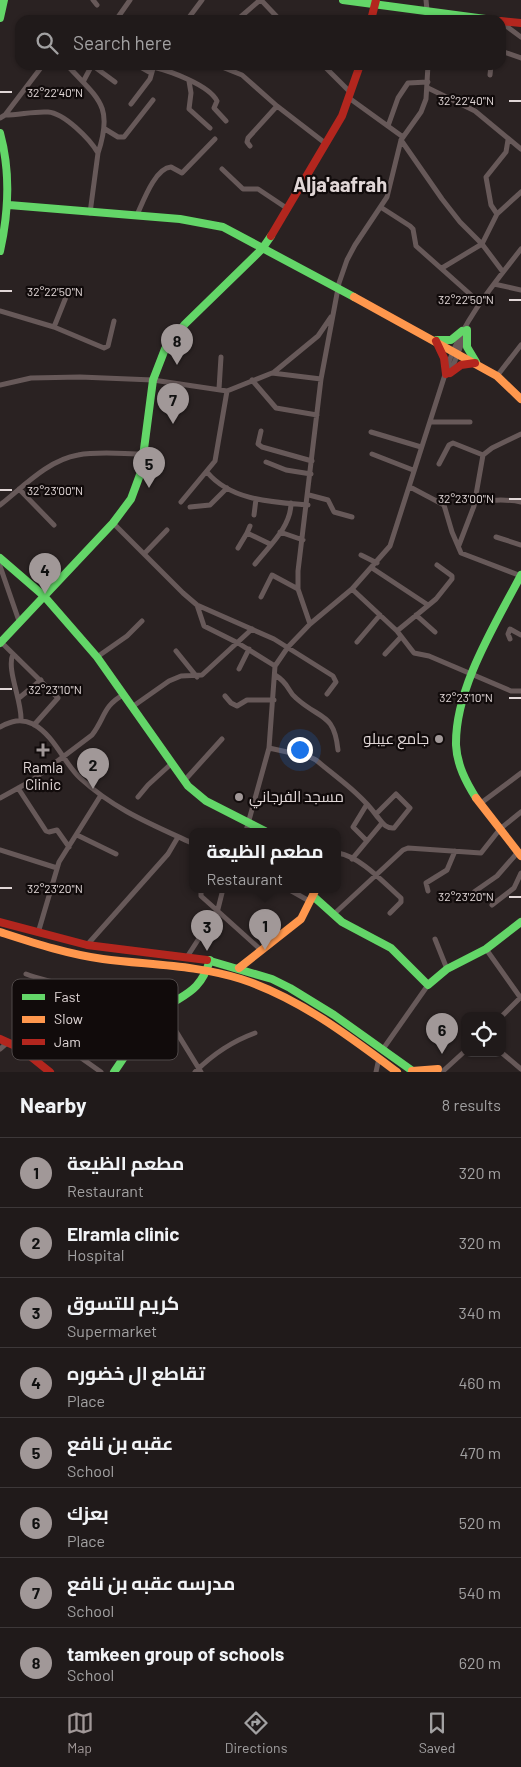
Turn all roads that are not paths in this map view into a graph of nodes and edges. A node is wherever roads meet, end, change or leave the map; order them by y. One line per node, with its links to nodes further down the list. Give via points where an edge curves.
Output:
1 (4, 0): 17 (street)
2 (93, 0): 10 (street)
3 (130, 0): 11 (street)
4 (202, 0): 12 (street)
5 (260, 0): 13 (street); 14 (street)
6 (345, 0): 9 (street)
7 (355, 0): 9 (street)
8 (426, 0): 16 (street)
9 (376, 4): 15 (street)
10 (97, 5)
11 (120, 15)
12 (191, 15)
13 (243, 15)
14 (275, 15)
15 (424, 15)
16 (428, 15)
17 (0, 18)
18 (521, 23): 19 (street)
19 (506, 24)
20 (506, 27): 21 (street)
21 (521, 37)
22 (506, 53): 23 (street)
23 (521, 58)
24 (39, 70): 46 (street)
25 (71, 70): 39 (street)
26 (89, 70): 39 (street)
27 (99, 70): 40 (street)
28 (146, 70): 36 (street)
29 (152, 70): 36 (street)
30 (163, 70): 38 (street)
31 (230, 70): 45 (street, via 242,75)
32 (327, 70): 42 (street)
33 (358, 70): 42 (street)
34 (428, 70): 41 (street)
35 (490, 70): 37 (street)
36 (151, 73): 44 (street)
37 (490, 74)
38 (189, 81): 47 (street, via 216,97 214,108); 49 (street, via 189,109)
39 (83, 82): 50 (street, via 103,109)
40 (115, 82)
41 (428, 85): 48 (street, via 408,83 398,98); 53 (street, via 421,112); 54 (street, via 475,111)
42 (350, 96): 48 (street); 55 (street)
43 (153, 100): 50 (street, via 124,137)
44 (131, 104)
45 (277, 106): 55 (street); 56 (street, via 248,138 246,142)
46 (2, 117): 58 (street, via 45,111 56,114 90,141)
47 (226, 121)
48 (388, 126): 53 (street)
49 (210, 128)
50 (105, 129): 58 (street)
51 (0, 133): 61 (street, via 7,155)
52 (215, 139): 66 (street, via 182,173 171,167 164,170 150,187)
53 (402, 139): 62 (street); 67 (street, via 442,200)
54 (508, 140): 57 (street); 65 (street, via 506,152 486,177 491,205)
55 (325, 144): 63 (street)
56 (250, 146)
57 (521, 149)
58 (98, 153): 64 (street)
59 (222, 169): 63 (street, via 243,189 258,189)
60 (521, 192): 65 (street)
61 (9, 205): 64 (street); 70 (street)
62 (382, 208): 71 (street, via 413,229 416,246); 74 (street, via 347,260)
63 (288, 209): 68 (street)
64 (90, 213): 66 (street)
65 (497, 214): 67 (street)
66 (137, 215): 68 (street, via 215,224)
67 (482, 244): 71 (street); 72 (street)
68 (262, 248): 74 (street); 92 (street, via 173,337)
69 (521, 249): 72 (street)
70 (0, 251)
71 (442, 268): 77 (street)
72 (503, 272): 73 (street)
73 (494, 284): 75 (street); 77 (street)
74 (338, 288): 79 (street); 83 (street)
75 (521, 290)
76 (68, 292): 81 (street)
77 (480, 303): 82 (street)
78 (0, 311): 81 (street)
79 (333, 315): 88 (street, via 318,336); 91 (street)
80 (114, 321): 81 (street, via 108,346 104,348)
81 (54, 327)
82 (464, 331): 83 (street, via 451,340); 85 (street); 87 (street, via 468,350)
83 (434, 341): 85 (street); 89 (street, via 444,358)
84 (521, 345): 90 (street)
85 (455, 352): 87 (street); 89 (street)
86 (221, 357): 95 (street)
87 (478, 365): 89 (street, via 461,366); 90 (street)
88 (272, 373): 91 (street); 93 (street)
89 (448, 374): 99 (street)
90 (496, 376): 97 (street)
91 (321, 379): 98 (street)
92 (154, 380): 94 (street, via 50,377); 95 (street); 105 (street)
93 (252, 380): 96 (street); 98 (street, via 276,408)
94 (0, 385)
95 (219, 389): 96 (street)
96 (227, 390): 112 (street, via 215,461)
97 (521, 399)
98 (317, 416): 108 (street)
99 (430, 422): 100 (street); 104 (street)
100 (470, 422)
101 (261, 431): 108 (street, via 258,444 262,447)
102 (372, 432): 104 (street)
103 (521, 434): 107 (street)
104 (421, 447): 111 (street)
105 (144, 454): 116 (street, via 78,455 52,466); 128 (street, via 133,493)
106 (372, 454): 111 (street)
107 (483, 454): 110 (street, via 453,443); 119 (street)
108 (312, 461): 113 (street)
109 (266, 462): 113 (street, via 286,470)
110 (439, 464)
111 (413, 470): 114 (street)
112 (207, 472): 115 (street); 120 (street)
113 (311, 474): 117 (street)
114 (410, 487): 138 (street, via 441,502); 143 (street, via 390,546)
115 (227, 488): 118 (street); 125 (street, via 210,505)
116 (19, 489): 123 (street); 129 (street)
117 (309, 495): 124 (street); 127 (street, via 328,500 334,512)
118 (256, 499): 122 (street); 126 (street)
119 (476, 499): 121 (street, via 493,502 503,498); 138 (street)
120 (181, 502)
121 (521, 502)
122 (292, 503): 124 (street); 132 (street, via 291,513)
123 (0, 505)
124 (308, 505): 135 (street)
125 (190, 506)
126 (254, 515)
127 (352, 517)
128 (113, 523): 140 (street); 151 (street)
129 (54, 525)
130 (250, 526): 133 (street)
131 (167, 530): 140 (street)
132 (280, 532): 135 (street); 136 (street)
133 (247, 533): 136 (street); 139 (street)
134 (496, 537): 137 (street)
135 (303, 540): 149 (street)
136 (270, 544): 144 (street)
137 (521, 544)
138 (459, 545): 148 (street, via 461,554 466,557)
139 (238, 548)
140 (144, 554): 153 (street)
141 (361, 555): 143 (street)
142 (0, 558): 151 (street)
143 (377, 563): 147 (street)
144 (255, 564)
145 (0, 566): 157 (street)
146 (436, 566): 154 (street, via 452,579)
147 (372, 568): 150 (street); 154 (street)
148 (521, 576): 177 (street)
149 (298, 589): 152 (street, via 272,575); 159 (street)
150 (352, 589): 155 (street); 159 (street)
151 (44, 596): 157 (street); 174 (street)
152 (261, 597)
153 (197, 605): 160 (street); 168 (street, via 204,626)
154 (428, 605): 156 (street)
155 (380, 615): 161 (street); 167 (street)
156 (416, 615): 161 (street); 162 (street)
157 (19, 621): 165 (street)
158 (142, 621): 174 (street)
159 (310, 624): 169 (street)
160 (252, 629): 168 (street); 169 (street)
161 (397, 631): 164 (street)
162 (435, 632)
163 (521, 634): 166 (street, via 510,629)
164 (400, 638): 173 (street); 177 (street, via 417,655 429,656)
165 (1, 639): 172 (street)
166 (510, 639)
167 (357, 642)
168 (238, 643): 171 (street); 179 (street)
169 (288, 647): 175 (street); 182 (street, via 334,676 336,682)
170 (176, 650): 179 (street)
171 (249, 650): 175 (street); 176 (street)
172 (13, 654): 180 (street); 185 (street, via 11,666)
173 (385, 654)
174 (97, 657): 183 (street)
175 (275, 666): 178 (street)
176 (238, 669)
177 (473, 674): 181 (street, via 511,691); 202 (street, via 457,723 457,750 460,767)
178 (276, 675): 186 (street); 193 (street, via 288,685 294,697 331,722)
179 (197, 677): 187 (street, via 181,676 169,681)
180 (41, 680): 185 (street); 189 (street, via 58,699)
181 (521, 691)
182 (327, 694)
183 (123, 695): 187 (street); 194 (street, via 105,709 99,727 92,735)
184 (225, 696): 186 (street, via 238,706 248,700)
185 (19, 698): 188 (street)
186 (274, 700): 192 (street)
187 (132, 707): 195 (street)
188 (21, 720): 189 (street); 190 (street)
189 (34, 725): 194 (street, via 53,742)
190 (0, 727)
191 (222, 738): 197 (street)
192 (269, 748): 203 (street, via 310,757); 207 (street)
193 (338, 750)
194 (62, 757): 198 (street); 199 (street, via 82,780)
195 (171, 764): 197 (street); 200 (street)
196 (521, 773): 202 (street)
197 (184, 781): 207 (street, via 206,801)
198 (18, 788): 201 (street); 213 (street, via 46,830 57,830)
199 (101, 795): 209 (street); 210 (street, via 142,821)
200 (138, 797)
201 (0, 798)
202 (481, 803): 208 (street)
203 (367, 804): 205 (street); 211 (street, via 353,827)
204 (521, 812): 208 (street)
205 (376, 814): 206 (street); 206 (street, via 396,794 410,808 394,828)
206 (382, 823): 211 (street)
207 (248, 827)
208 (500, 829): 215 (street, via 482,853); 218 (street)
209 (77, 835): 213 (street); 216 (street)
210 (178, 837): 212 (street); 237 (street, via 168,854)
211 (367, 841): 219 (street)
212 (189, 842)
213 (69, 847): 220 (street)
214 (0, 850): 220 (street)
215 (455, 851): 222 (street, via 405,848); 223 (street, via 447,870 426,883)
216 (116, 854)
217 (341, 854): 219 (street)
218 (520, 854): 224 (street)
219 (352, 859): 222 (street)
220 (57, 868): 235 (street)
221 (521, 872): 228 (street, via 514,888)
222 (374, 874): 230 (street, via 400,898 401,902); 231 (street)
223 (428, 891)
224 (474, 892)
225 (202, 893): 229 (street)
226 (223, 893): 229 (street)
227 (313, 896): 231 (street); 239 (street, via 298,923)
228 (492, 905)
229 (218, 909): 239 (street); 240 (street)
230 (390, 913)
231 (334, 914): 247 (street, via 353,929 391,948)
232 (0, 922): 235 (street)
233 (521, 922): 238 (street)
234 (0, 932): 244 (street, via 83,956)
235 (38, 933): 237 (street)
236 (435, 939): 243 (street)
237 (87, 946): 240 (street)
238 (486, 949): 243 (street); 248 (street)
239 (261, 950): 242 (street)
240 (187, 957): 241 (street)
241 (210, 960): 242 (street); 244 (street)
242 (239, 968): 255 (street, via 290,988)
243 (447, 969): 247 (street)
244 (208, 970): 249 (street, via 195,988); 258 (street, via 287,997)
245 (26, 974): 246 (street)
246 (41, 979)
247 (428, 984): 255 (street)
248 (521, 997): 250 (street)
249 (178, 1000)
250 (506, 1012)
251 (255, 1033): 264 (street, via 241,1038)
252 (178, 1039): 264 (street)
253 (4, 1040): 254 (street)
254 (0, 1049)
255 (383, 1049): 265 (street)
256 (461, 1054): 263 (street)
257 (506, 1056): 262 (street)
258 (378, 1058): 269 (street); 270 (street)
259 (35, 1060): 266 (street)
260 (84, 1060): 267 (street)
261 (123, 1060): 268 (street)
262 (521, 1069)
263 (441, 1070): 265 (street)
264 (199, 1071)
265 (413, 1071)
266 (50, 1072)
267 (101, 1072)
268 (114, 1072)
269 (376, 1072)
270 (397, 1072)

